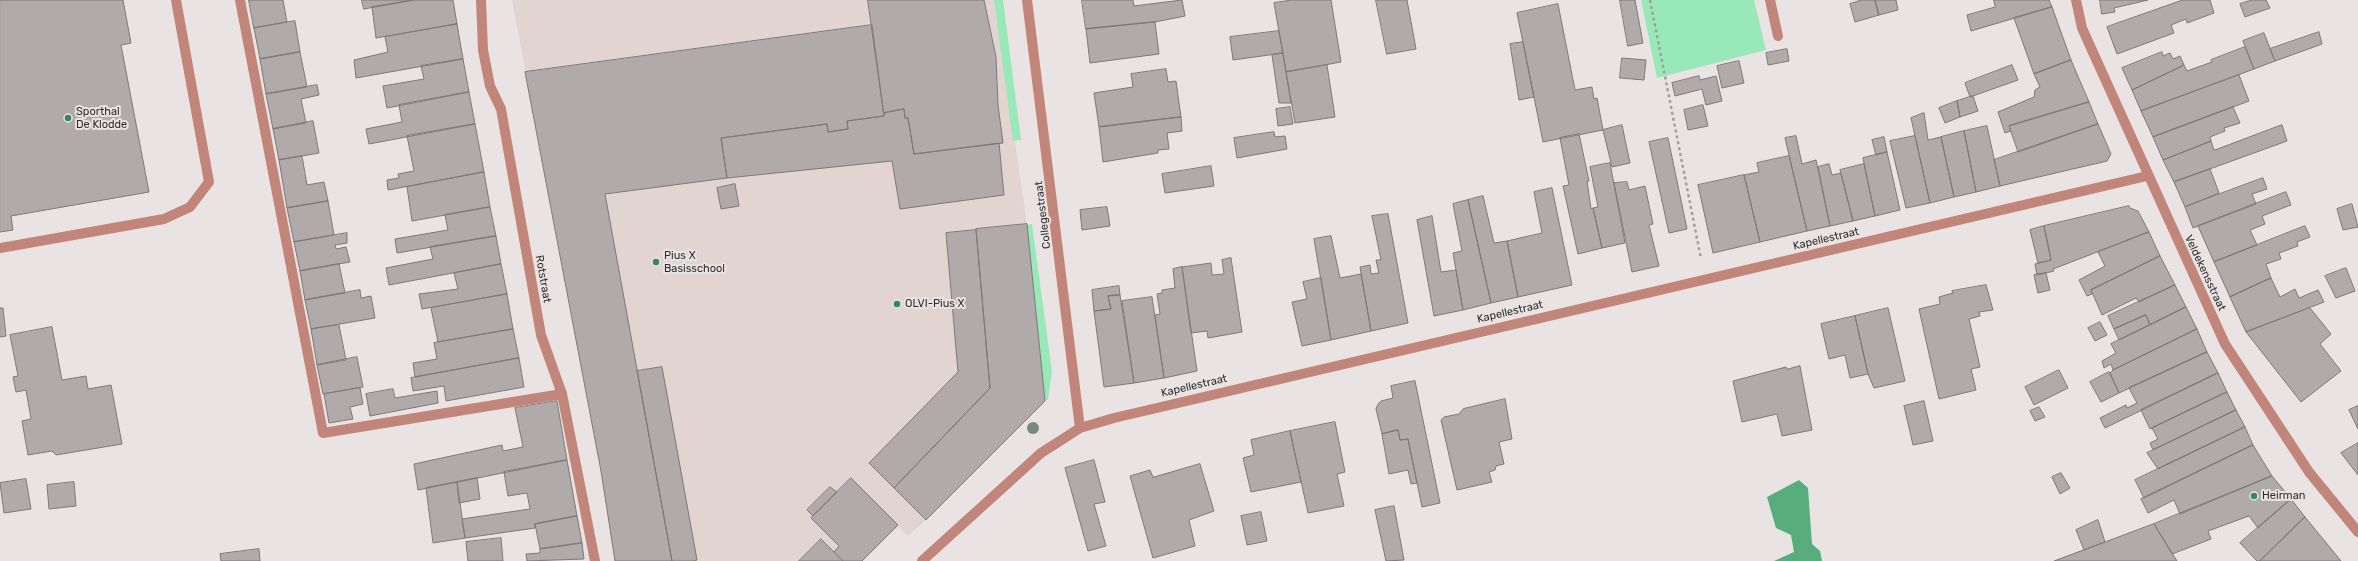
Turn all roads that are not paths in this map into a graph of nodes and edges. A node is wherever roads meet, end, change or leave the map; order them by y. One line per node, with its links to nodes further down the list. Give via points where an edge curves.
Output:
1 (176, 0): 9 (street, via 209,182 190,207 164,219)
2 (240, 0): 10 (street, via 323,433)
3 (481, 0): 10 (street, Rotstraat, via 483,50 490,86 501,109 541,335)
4 (1027, 0): 11 (street, Collegestraat)
5 (1770, 0): 7 (street)
6 (2076, 0): 8 (street, Veldekensstraat, via 2082,28)
7 (1778, 36)
8 (2147, 176): 11 (street, Kapellestraat, via 1212,394); 12 (street, Veldekensstraat, via 2224,344 2309,472)
9 (0, 248)
10 (562, 394): 13 (street, Rotstraat)
11 (1080, 428): 14 (street, Kapellestraat, via 1041,453)
12 (2358, 532)
13 (595, 561)
14 (922, 561)

